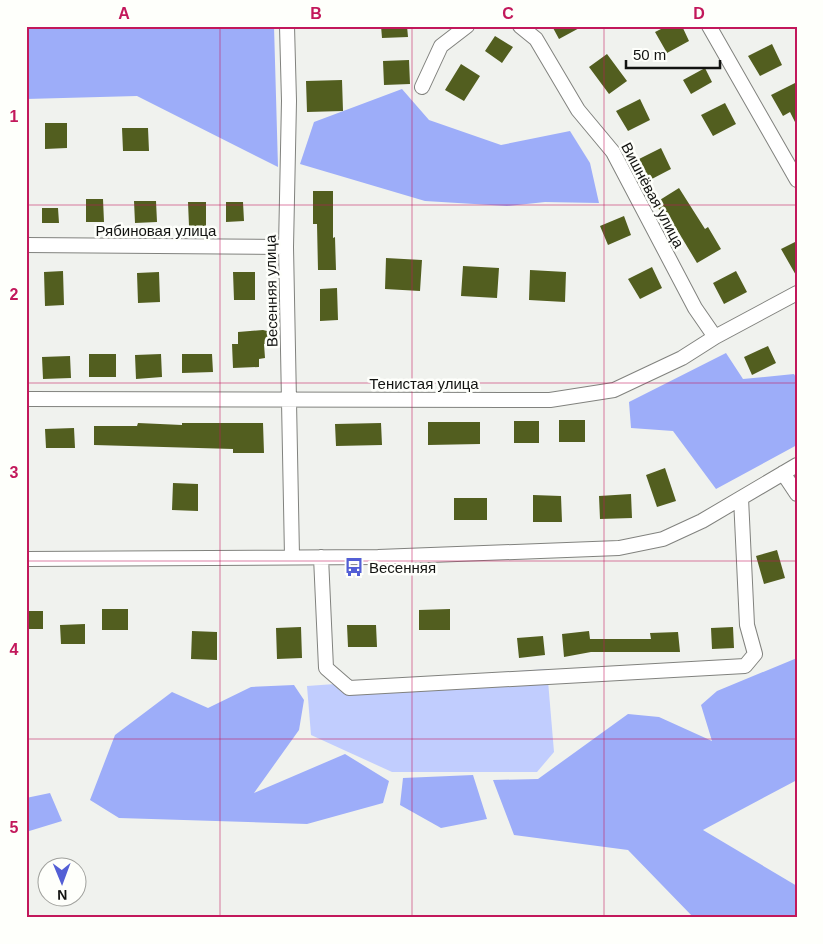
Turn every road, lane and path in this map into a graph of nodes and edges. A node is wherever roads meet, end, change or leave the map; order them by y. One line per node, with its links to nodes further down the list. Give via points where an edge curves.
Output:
1 (287, 26): 8 (street, Весенняя улица)
2 (467, 26): 5 (street, via 441,46)
3 (520, 26): 10 (street, Вишнёвая улица, via 536,39 578,110 613,152 695,308)
4 (709, 26): 6 (street)
5 (422, 87)
6 (797, 180)
7 (26, 246): 8 (street, Рябиновая улица)
8 (286, 247): 11 (street, Весенняя улица)
9 (797, 293): 10 (street, Тенистая улица)
10 (715, 337): 11 (street, Тенистая улица, via 682,358 614,390 550,400)
11 (289, 398): 12 (street, Тенистая улица); 17 (street, Весенняя улица)
12 (26, 399)
13 (797, 465): 14 (street)
14 (783, 472): 15 (street); 16 (street)
15 (797, 494)
16 (741, 498): 18 (street, via 702,522 663,539 619,548); 18 (street, via 747,625 755,654 745,666 349,688 326,668)
17 (292, 556): 18 (street); 19 (street)
18 (321, 557)
19 (26, 559)

